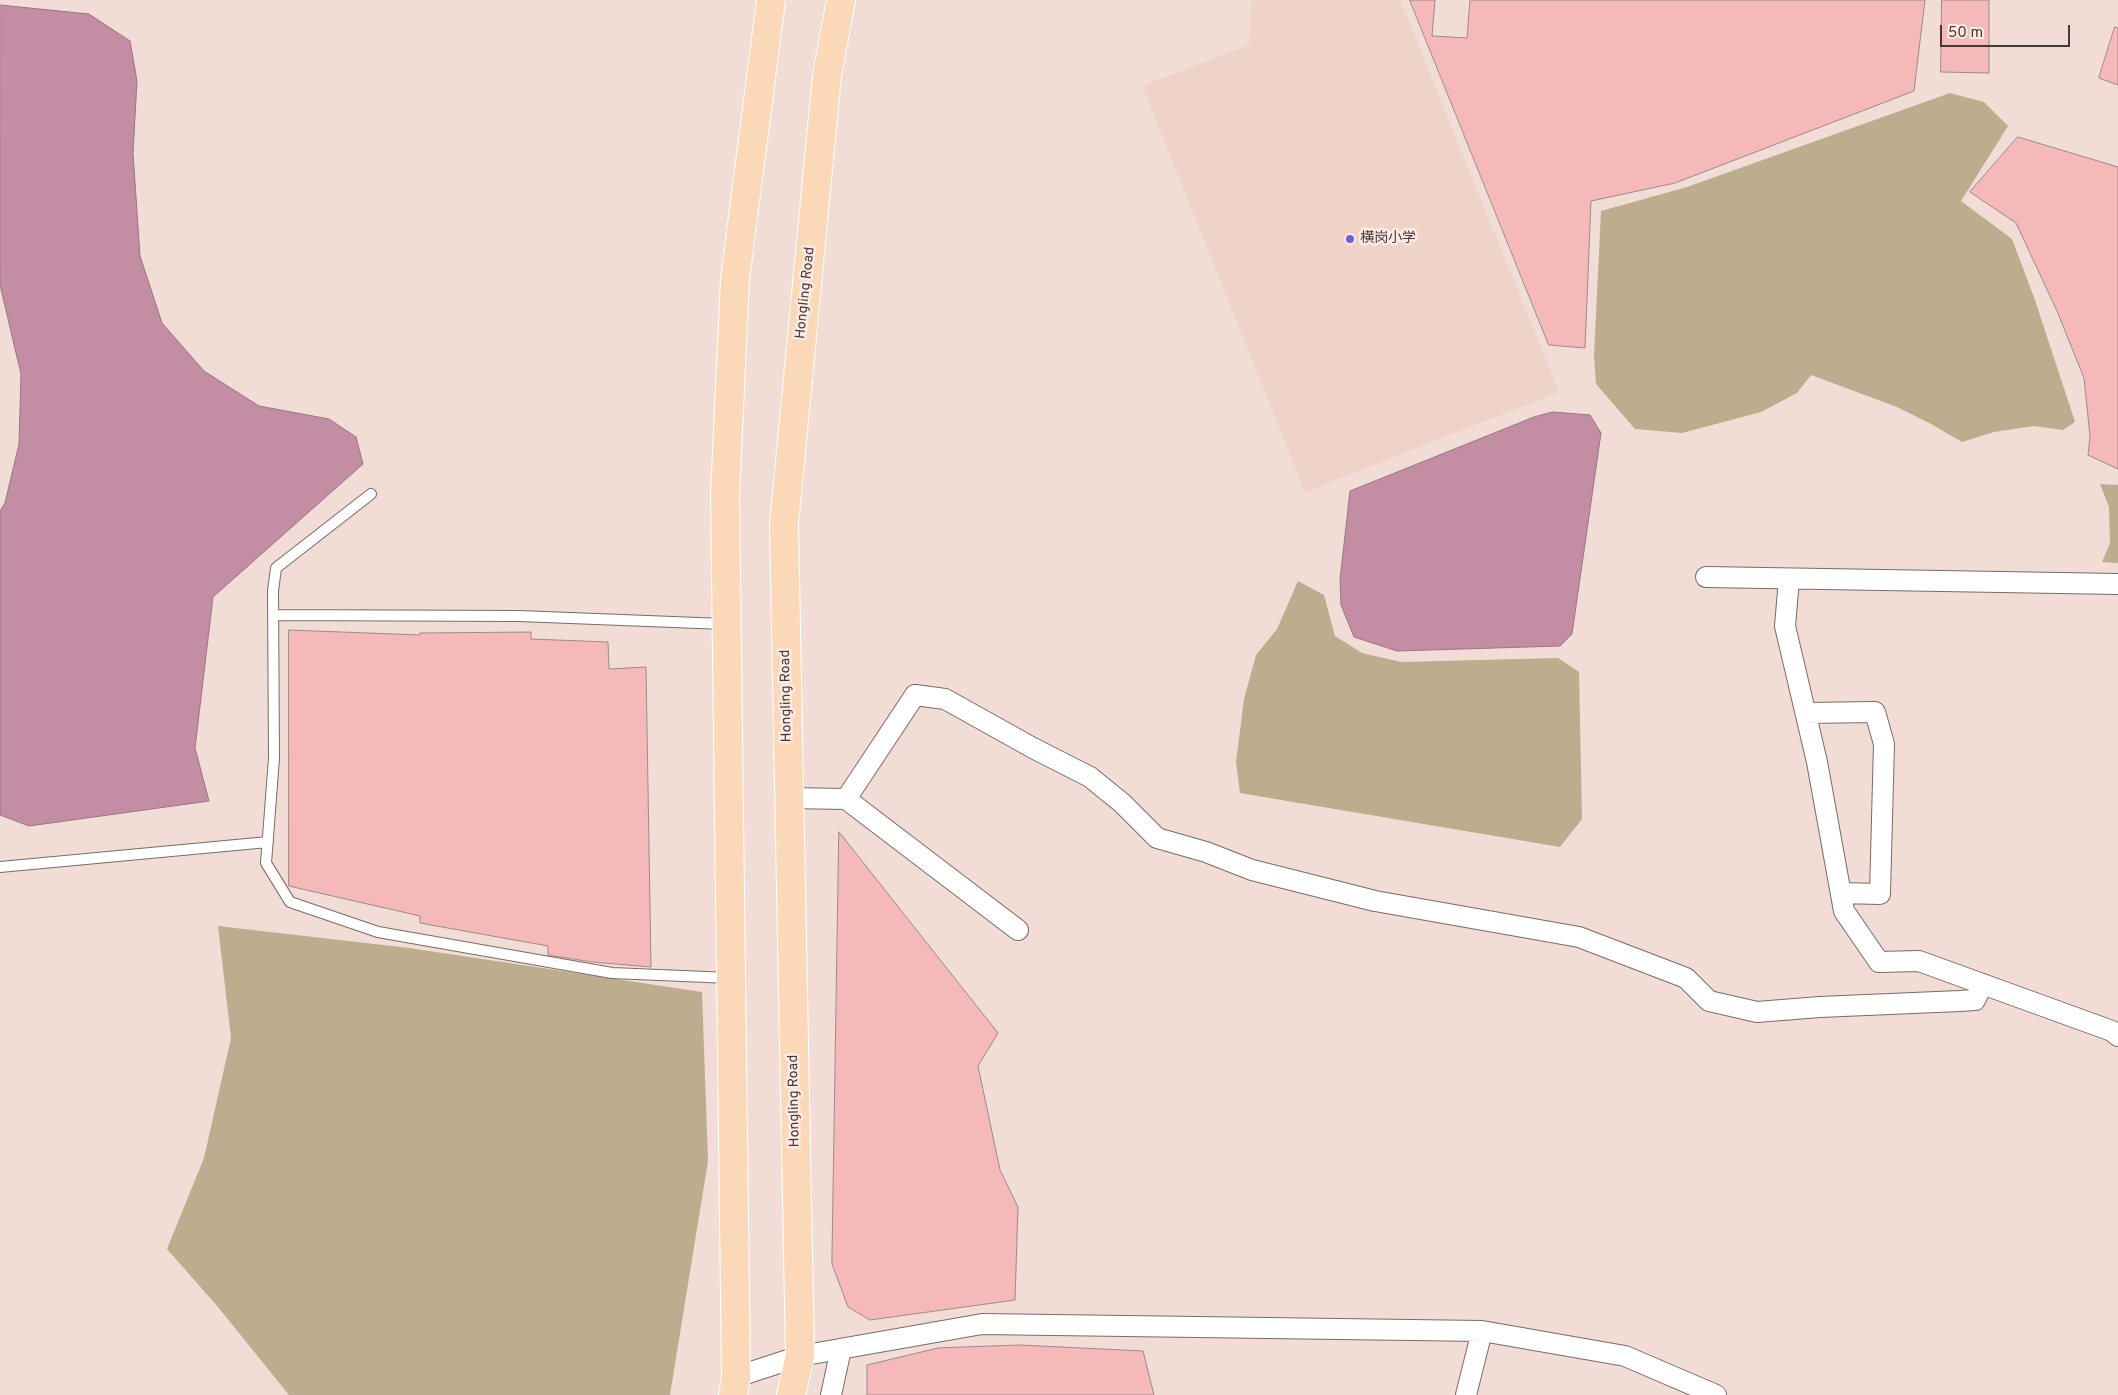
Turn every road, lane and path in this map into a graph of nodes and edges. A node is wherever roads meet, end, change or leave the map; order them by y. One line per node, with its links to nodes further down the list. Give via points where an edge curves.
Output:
1 (771, 0): 8 (main road, via 735,279 724,494)
2 (841, 0): 10 (main road, Hongling Road, via 827,75 784,524)
3 (371, 494): 7 (lane, via 276,568)
4 (1706, 577): 5 (street)
5 (1789, 578): 6 (street); 9 (street, via 1785,626)
6 (2118, 584)
7 (273, 615): 8 (lane, via 519,616); 12 (lane, via 274,758)
8 (726, 624): 16 (main road)
9 (1806, 713): 14 (street); 14 (street, via 1875,712 1884,744 1880,894)
10 (789, 798): 11 (street); 21 (main road, Hongling Road)
11 (846, 800): 15 (street); 17 (street, via 916,695 945,699 1090,777 1157,838 1252,870 1375,901 1595,942 1686,978 1709,1001 1757,1012 1975,1000)
12 (268, 842): 13 (lane); 16 (lane, via 266,863 290,902 378,932 612,973)
13 (0, 867)
14 (1841, 894): 17 (street, via 1844,911 1879,962 1919,961)
15 (1018, 930)
16 (731, 978): 22 (main road)
17 (1983, 984): 18 (street)
18 (2116, 1029)
19 (1482, 1331): 20 (street, via 982,1324); 25 (street); 26 (street, via 1625,1356)
20 (841, 1349): 21 (street); 24 (street)
21 (800, 1356): 22 (street); 23 (main road, Hongling Road)
22 (735, 1386)
23 (791, 1395)
24 (831, 1395)
25 (1466, 1395)
26 (1716, 1395)

